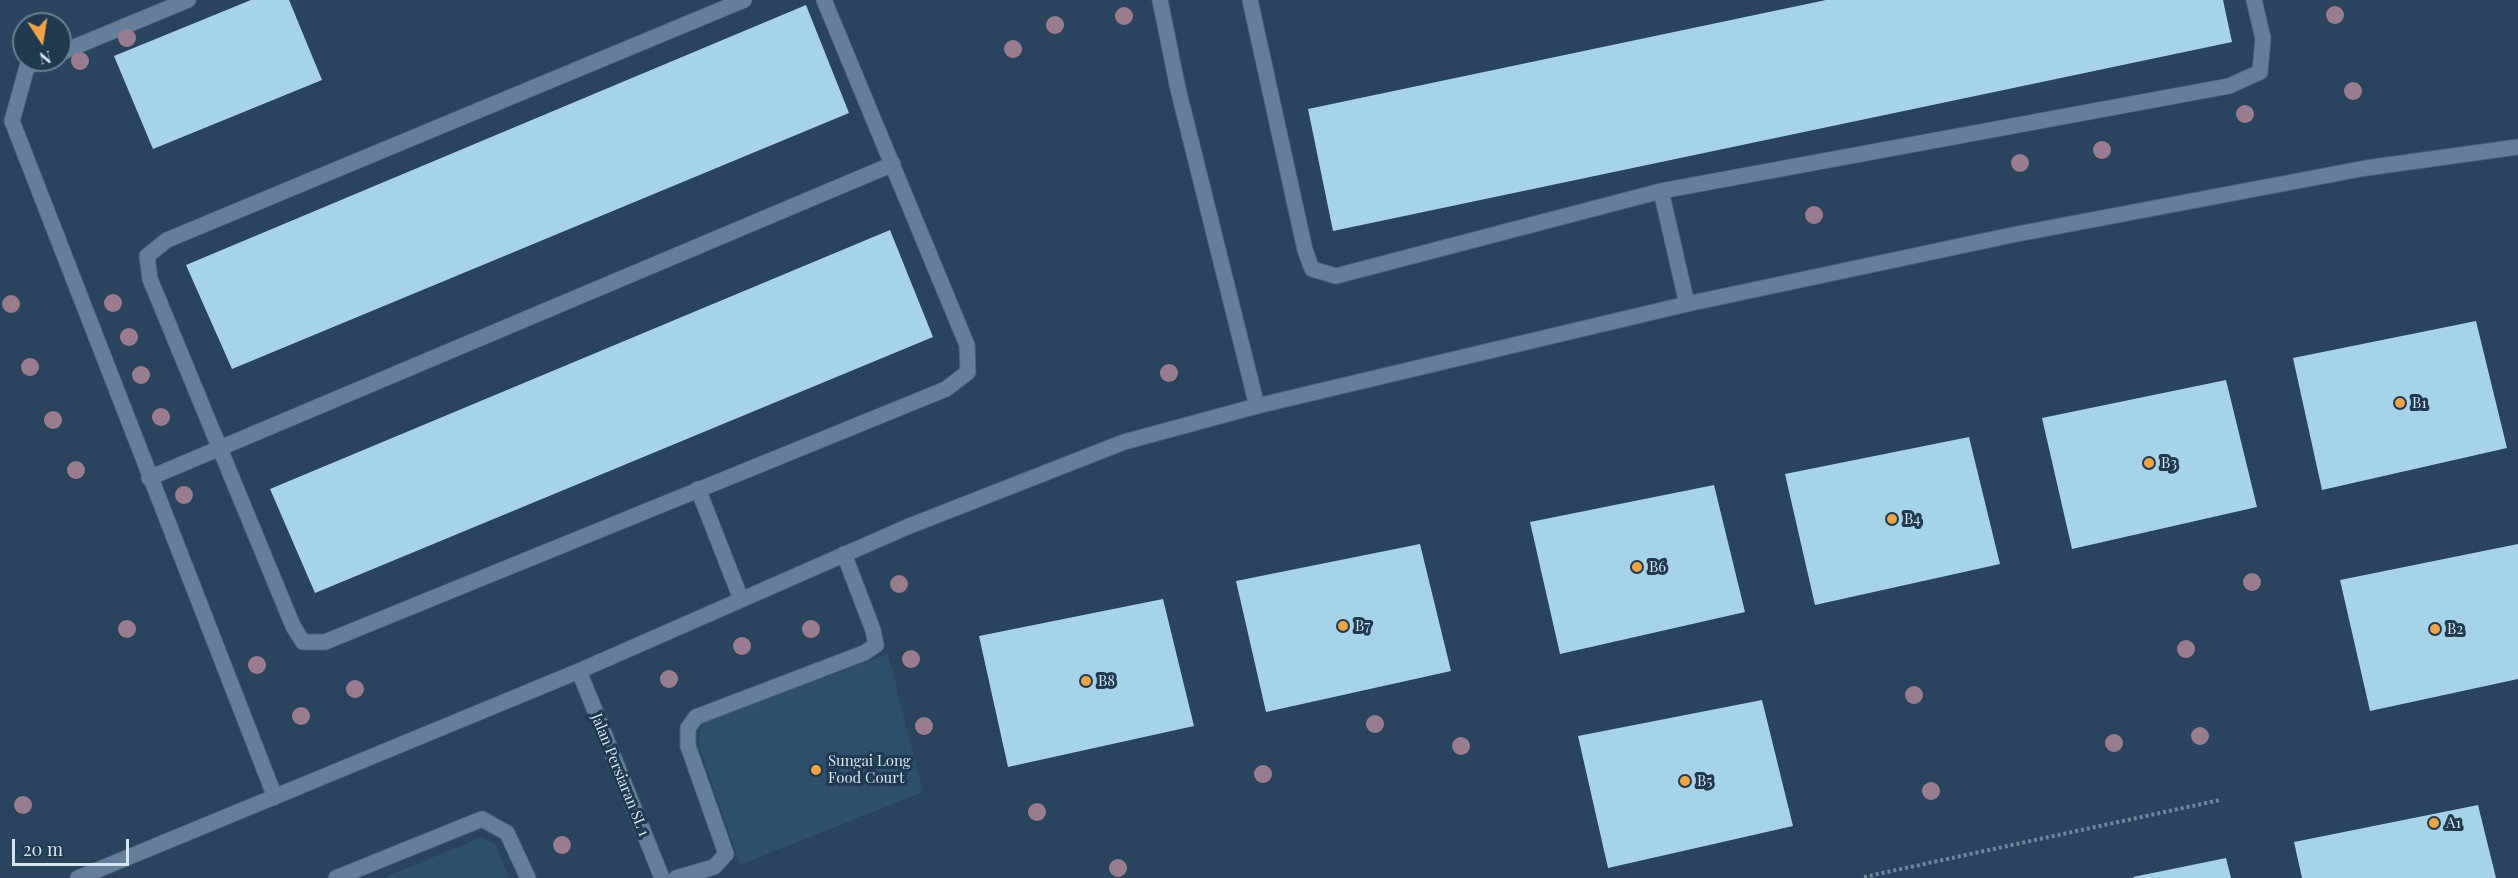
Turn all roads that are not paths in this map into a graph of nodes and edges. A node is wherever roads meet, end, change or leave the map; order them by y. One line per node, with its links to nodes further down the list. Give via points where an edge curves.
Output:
1 (188, 0): 7 (street)
2 (744, 0): 14 (street, via 166,240 147,256 150,279)
3 (824, 0): 10 (street)
4 (1160, 0): 13 (street, via 1178,89)
5 (1250, 0): 11 (street, via 1312,269 1336,276)
6 (2254, 0): 11 (street, via 2263,38 2260,72 2229,86)
7 (72, 48)
8 (26, 72): 15 (street, via 12,121)
9 (2518, 147): 12 (street, via 2366,168 2023,232)
10 (893, 164): 14 (street); 16 (street, via 967,345 968,372 946,389)
11 (1661, 191): 12 (street)
12 (1687, 304): 13 (street)
13 (1257, 406): 17 (street, via 1124,442)
14 (221, 447): 15 (street); 16 (street, via 293,626 303,642 326,642)
15 (149, 478): 20 (street)
16 (698, 489): 18 (street)
17 (844, 554): 18 (street); 25 (street, via 876,645 696,717 688,728 688,746 726,854 714,867)
18 (741, 599): 19 (street)
19 (579, 671): 20 (street); 24 (street, Jalan Persiaran SL 1)
20 (275, 797): 22 (street)
21 (343, 876): 23 (street, via 482,819 507,832)
22 (78, 878)
23 (528, 878)
24 (662, 878)
25 (676, 878)

